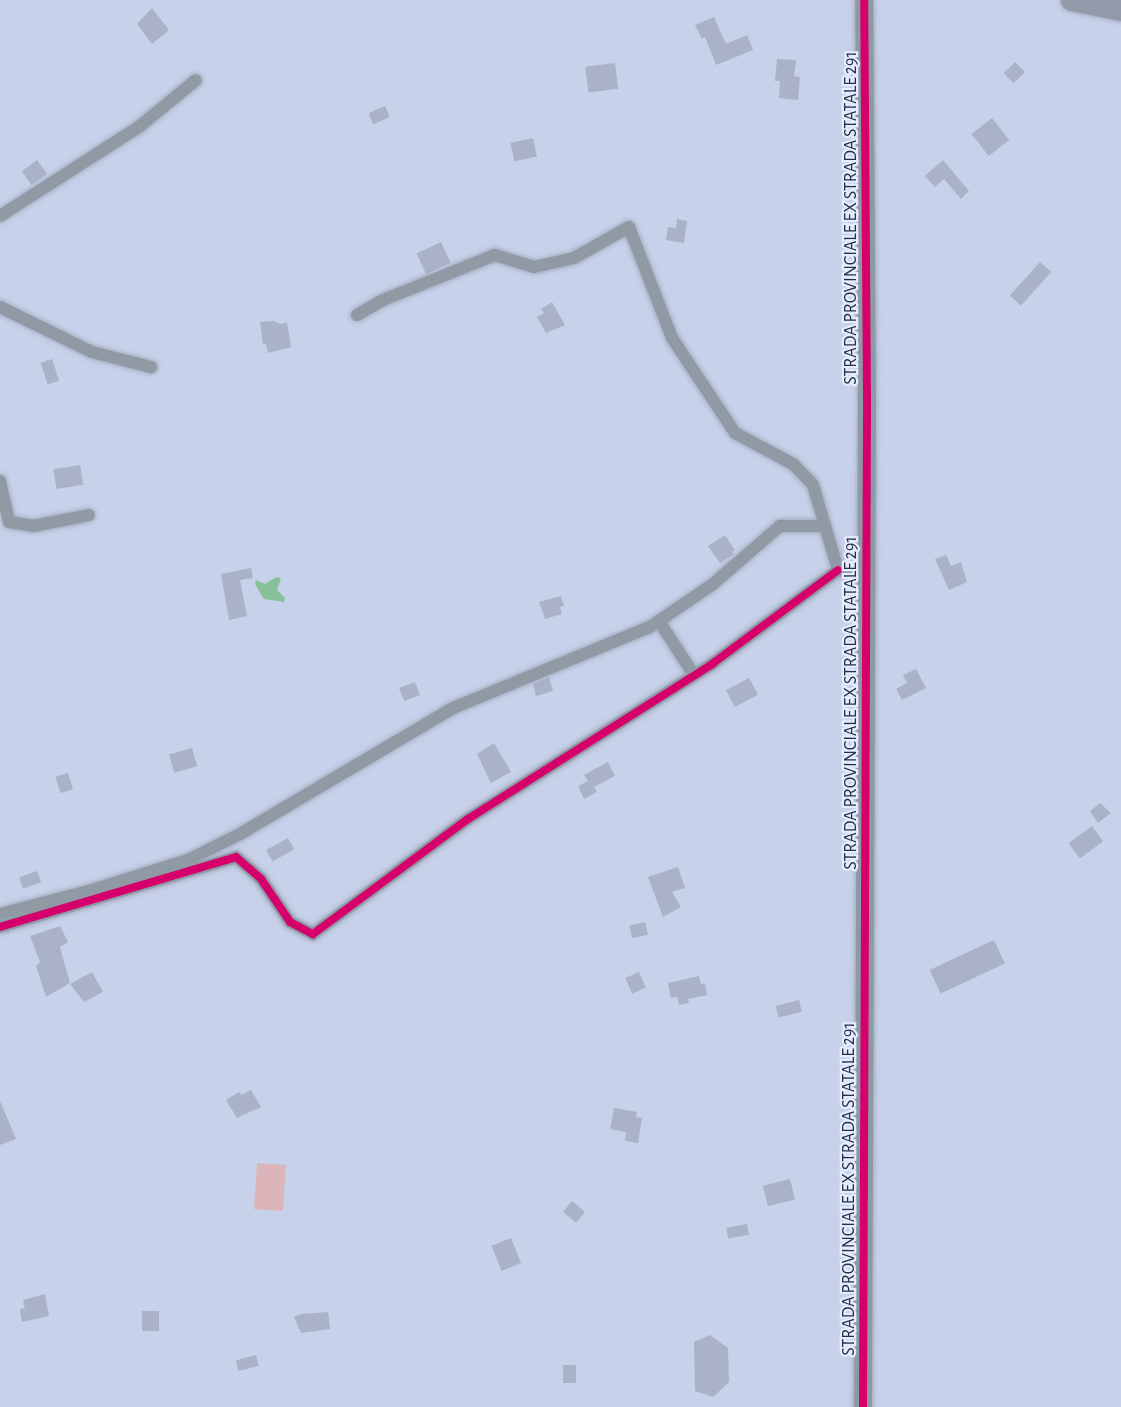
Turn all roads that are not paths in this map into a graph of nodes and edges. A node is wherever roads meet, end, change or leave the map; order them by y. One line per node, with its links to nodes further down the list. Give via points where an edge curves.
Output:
1 (864, 0): 13 (street, STRADA PROVINCIALE EX STRADA STATALE 291)
2 (1072, 0): 3 (highway)
3 (1117, 9)
4 (196, 80): 5 (street, via 140,126)
5 (0, 216)
6 (0, 307): 8 (street, via 92,352)
7 (357, 315): 11 (street, via 383,300 495,255 534,267 544,265 574,258 629,227 672,338 735,433 793,464 813,485)
8 (151, 367)
9 (0, 481): 10 (street, via 9,522 33,526)
10 (89, 515)
11 (825, 526): 12 (street); 14 (street, via 780,526 713,584)
12 (838, 570): 13 (street); 15 (street)
13 (866, 576): 18 (street, STRADA PROVINCIALE EX STRADA STATALE 291)
14 (659, 621): 15 (street); 16 (street, via 453,708 240,834 188,860)
15 (694, 675): 17 (street, via 468,819 313,934 290,922 261,879 236,857)
16 (0, 914)
17 (0, 927)
18 (863, 1407)

